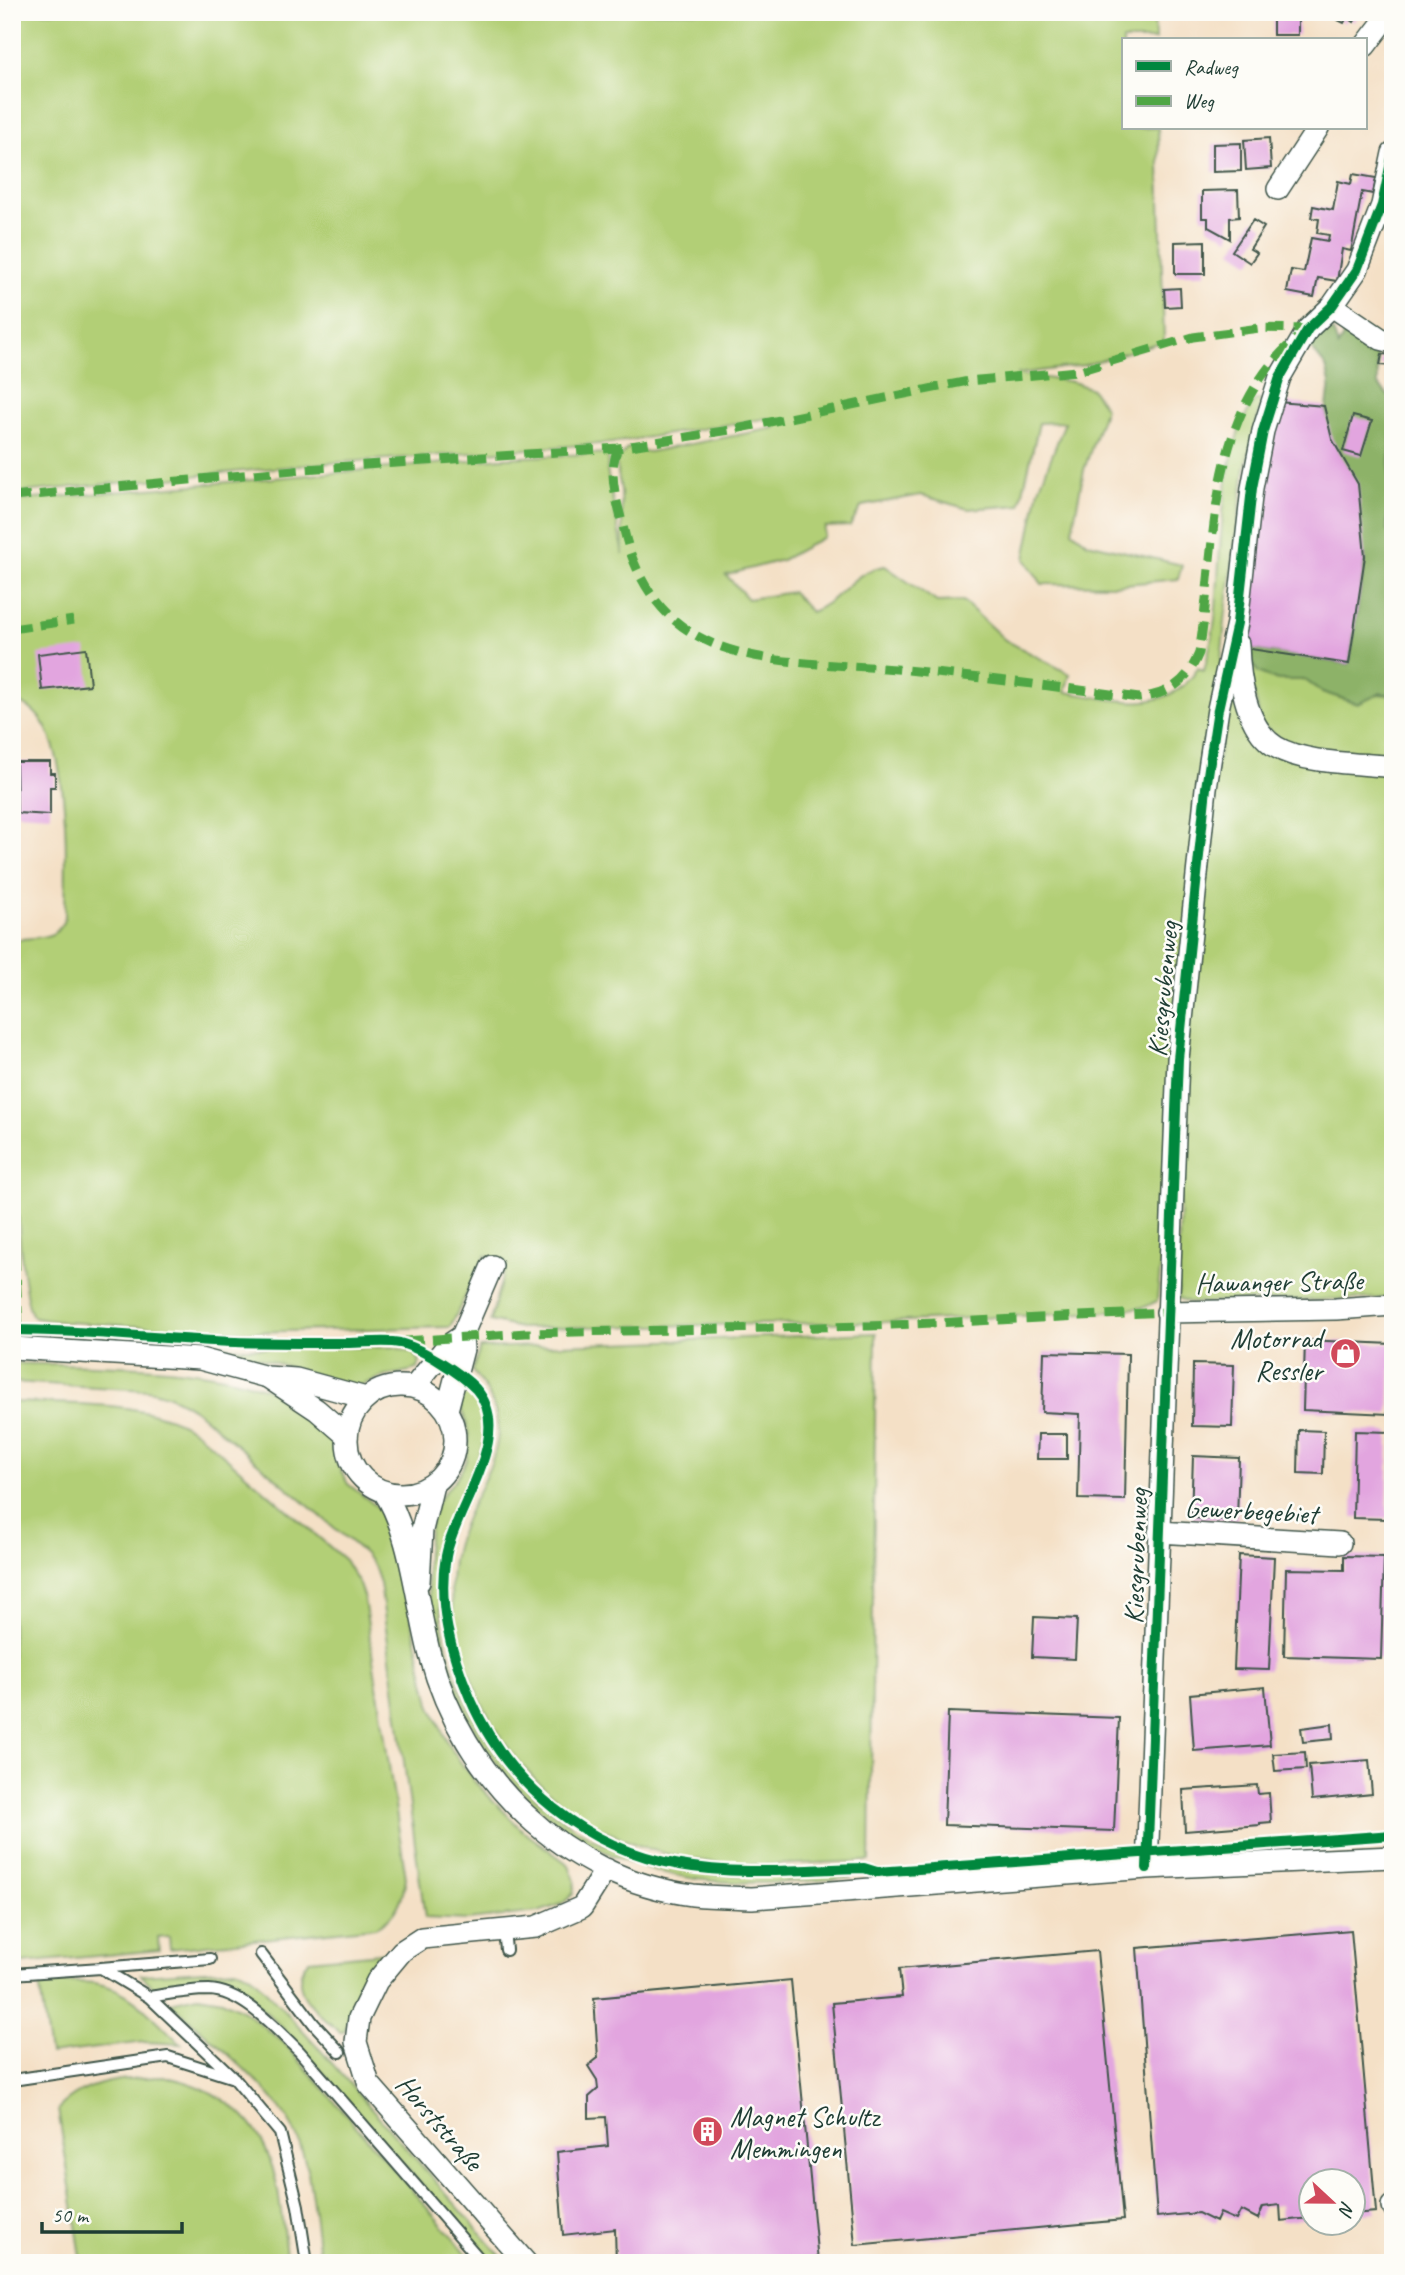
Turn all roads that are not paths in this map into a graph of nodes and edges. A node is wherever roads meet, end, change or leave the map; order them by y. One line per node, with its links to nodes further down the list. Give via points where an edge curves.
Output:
1 (1391, 12): 2 (street)
2 (1366, 45)
3 (1317, 130): 5 (street)
4 (1393, 153): 6 (street, Kiesgrubenweg, via 1372,236 1357,270)
5 (1278, 190)
6 (1332, 306): 7 (street, via 1381,339); 8 (street, Kiesgrubenweg, via 1308,329 1280,377 1263,431)
7 (1393, 342)
8 (1237, 622): 9 (street, via 1245,694 1256,726 1276,747 1304,757); 12 (street, Kiesgrubenweg, via 1214,735 1193,906 1178,1059)
9 (1393, 767)
10 (492, 1266): 13 (street)
11 (1393, 1305): 12 (street, Hawanger Straße)
12 (1167, 1312): 22 (street, Kiesgrubenweg)
13 (462, 1336): 16 (street, via 447,1346); 18 (street, via 463,1349)
14 (12, 1348): 15 (street, via 201,1359)
15 (267, 1377): 17 (street, via 296,1379); 19 (street)
16 (414, 1387): 17 (street, via 389,1387); 18 (street, via 433,1395)
17 (366, 1398): 19 (street, via 353,1415)
18 (447, 1410): 20 (street, via 453,1422 455,1450)
19 (347, 1436): 21 (street, via 353,1466 366,1482)
20 (433, 1485): 21 (street, via 404,1495); 24 (street, via 422,1530)
21 (383, 1492): 24 (street, via 392,1504)
22 (1159, 1532): 23 (street, Gewerbegebiet); 26 (street, Kiesgrubenweg)
23 (1339, 1543)
24 (418, 1595): 27 (street, via 437,1680 472,1754 528,1817)
25 (1393, 1857): 26 (street)
26 (1147, 1868): 27 (street, via 752,1898 690,1895)
27 (606, 1869): 38 (street, Horststraße, via 582,1907 505,1940 422,1938 402,1951 364,2003 356,2042 369,2084)
28 (261, 1954): 33 (lane)
29 (210, 1959): 30 (lane)
30 (101, 1968): 31 (lane); 32 (lane)
31 (12, 1974)
32 (149, 1997): 34 (lane); 37 (lane, via 211,1990 238,2000 273,2026)
33 (340, 2052)
34 (234, 2078): 35 (lane, via 168,2057); 36 (lane, via 280,2133)
35 (19, 2079)
36 (307, 2263)
37 (483, 2263)
38 (526, 2263)

